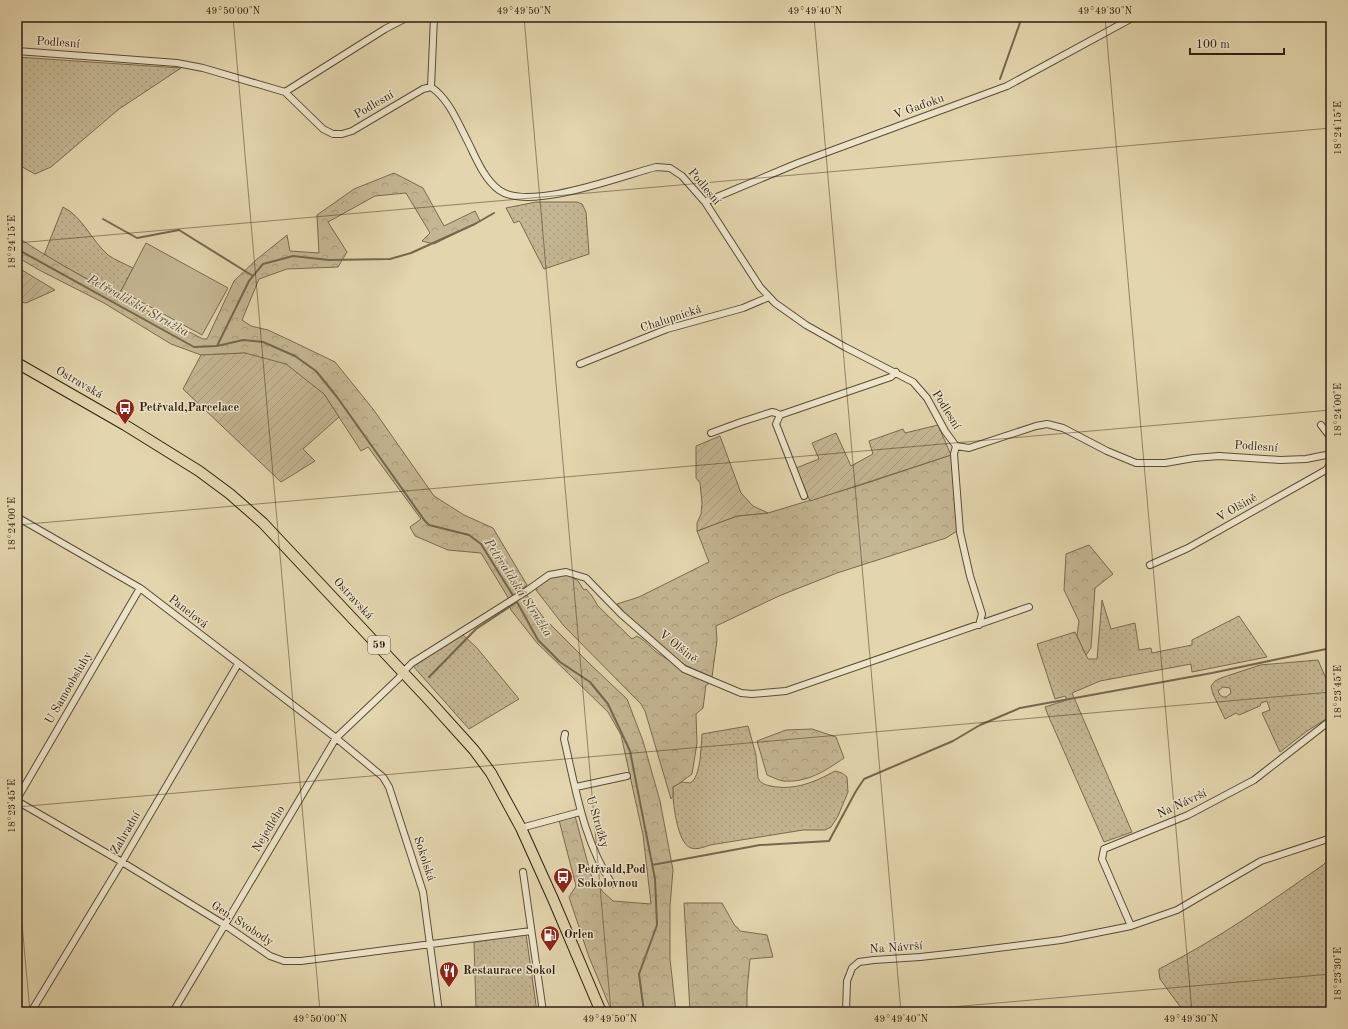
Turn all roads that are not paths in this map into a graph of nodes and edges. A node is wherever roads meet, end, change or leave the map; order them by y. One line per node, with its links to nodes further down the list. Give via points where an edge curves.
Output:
1 (408, 17): 6 (street)
2 (434, 17): 5 (street)
3 (1134, 17): 7 (street, V Gaďoku, via 1007,86 798,163)
4 (17, 51): 6 (street, Podlesní, via 177,63)
5 (431, 87): 6 (street, Podlesní, via 342,134 333,134 323,129); 7 (street, Podlesní, via 442,96 489,180 500,191 527,198 556,195 656,167 670,168 682,176)
6 (286, 92)
7 (705, 202): 8 (street, Podlesní)
8 (769, 297): 10 (street, Chalupnická, via 743,308 667,329); 11 (street, Podlesní, via 806,325)
9 (17, 362): 26 (main road, Ostravská / 59, via 125,425 199,471 230,494 263,523)
10 (580, 364)
11 (896, 372): 12 (street, via 891,377); 16 (street, Podlesní, via 913,382 927,398)
12 (780, 415): 14 (street, via 772,412); 19 (street, via 776,424)
13 (1321, 425): 15 (street)
14 (711, 433)
15 (1331, 438)
16 (956, 446): 17 (street, Podlesní, via 969,448 1048,424 1062,428 1136,463 1165,463 1219,456 1280,460); 24 (street, via 954,454 960,532 982,614)
17 (1331, 455)
18 (1331, 463): 21 (street, V Olšině, via 1326,470 1195,544)
19 (804, 496)
20 (17, 517): 22 (street, Panelová)
21 (1150, 565)
22 (140, 588): 25 (street, Panelová); 32 (street, U Samoobsluhy)
23 (1029, 607): 24 (street, V Olšině)
24 (979, 625): 26 (street, V Olšině, via 786,691 741,693 684,669 621,614 586,578 566,572 549,575 412,663)
25 (238, 664): 29 (street, Panelová); 36 (street, Zahradní)
26 (403, 672): 29 (street, Nejedlého, via 400,678); 34 (main road, Ostravská / 59, via 474,750 491,774)
27 (1331, 720): 40 (street, Na Návrší, via 1254,780 1188,815 1104,849 1102,859)
28 (565, 734): 31 (street, U Stružky)
29 (336, 738): 39 (street, Nejedlého); 42 (street, Sokolská, via 383,777 389,787 423,892)
30 (627, 776): 31 (street, U Stružky)
31 (576, 787): 33 (street, U Stružky)
32 (17, 800): 36 (street, Gen. Svobody)
33 (580, 812): 34 (street); 38 (street, U Stružky, via 594,853)
34 (521, 828): 47 (main road, Ostravská / 59)
35 (1331, 838): 40 (street, Na Návrší, via 1261,861 1177,910)
36 (122, 862): 39 (street, Gen. Svobody); 43 (street, Zahradní)
37 (523, 872): 41 (street)
38 (612, 884)
39 (225, 925): 42 (street, Gen. Svobody, via 270,956 284,961); 44 (street, Nejedlého)
40 (1131, 926): 48 (street, Na Návrší, via 1062,940 859,962 852,968 847,981)
41 (531, 931): 42 (street, Gen. Svobody); 46 (street)
42 (430, 944): 45 (street, Sokolská)
43 (31, 1012)
44 (173, 1012)
45 (439, 1012)
46 (543, 1012)
47 (601, 1012)
48 (846, 1012)

